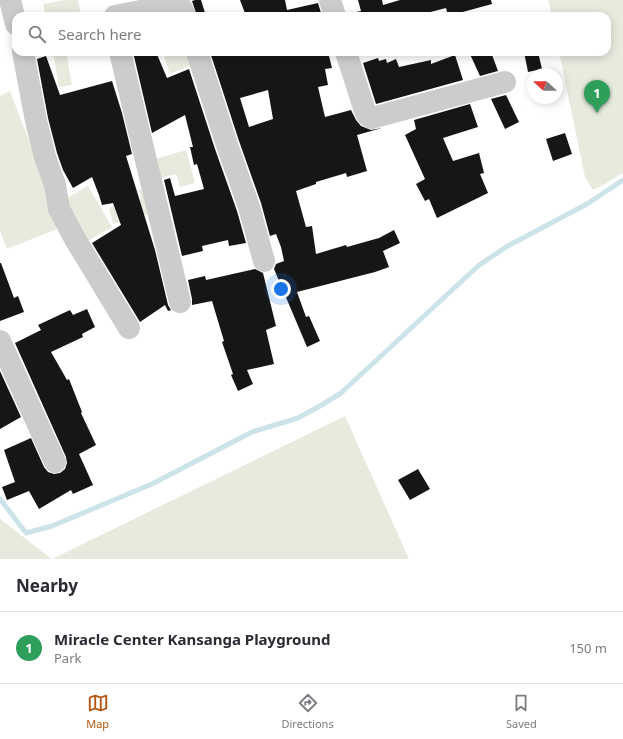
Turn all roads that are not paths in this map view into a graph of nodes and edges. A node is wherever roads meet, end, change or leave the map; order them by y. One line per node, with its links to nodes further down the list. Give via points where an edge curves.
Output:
1 (10, 0): 4 (street)
2 (108, 0): 5 (street)
3 (330, 0): 8 (street)
4 (13, 12)
5 (110, 12)
6 (135, 12): 7 (street, via 176,4)
7 (183, 12)
8 (334, 12)
9 (24, 56): 16 (street, via 36,121 55,185 59,209)
10 (121, 56): 15 (street)
11 (198, 56): 14 (street, via 226,145 250,207)
12 (347, 56): 13 (street, via 364,108 367,115 372,118)
13 (505, 82)
14 (264, 260)
15 (180, 302)
16 (129, 328)
17 (0, 341): 18 (street)
18 (55, 462)

